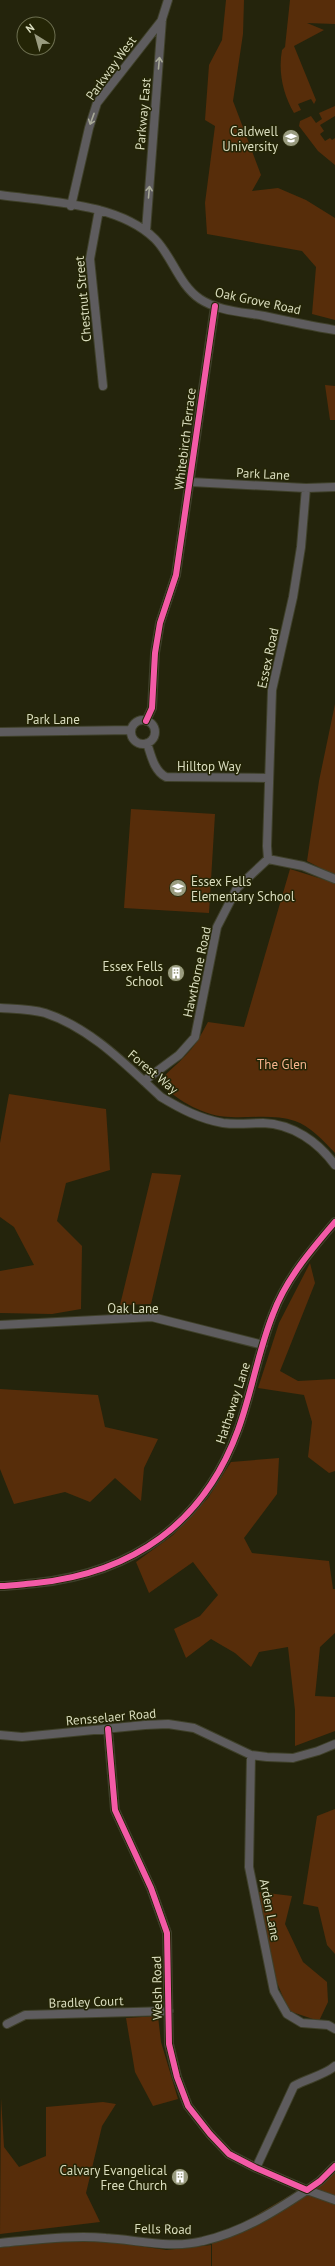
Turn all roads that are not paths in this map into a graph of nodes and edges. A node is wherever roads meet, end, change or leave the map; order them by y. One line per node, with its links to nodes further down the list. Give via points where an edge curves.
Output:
1 (168, 0): 2 (street, Parkway East)
2 (162, 19): 4 (street, Parkway West, one-way to 4, via 98,103 88,128); 6 (street, Parkway East, one-way to 2)
3 (0, 195): 4 (street, Oak Grove Road)
4 (71, 206): 5 (street, Oak Grove Road)
5 (99, 210): 6 (street, Oak Grove Road, via 126,219); 9 (street, Chestnut Street, via 90,259)
6 (146, 231): 7 (street, Oak Grove Road, via 156,240 189,290)
7 (215, 306): 8 (street, Oak Grove Road); 10 (street, Whitebirch Terrace)
8 (335, 330)
9 (103, 386)
10 (191, 482): 12 (street, Park Lane); 13 (street, Whitebirch Terrace, via 176,575 160,623 155,653 152,708)
11 (335, 487): 12 (street, Park Lane)
12 (306, 488): 17 (street, Essex Road, via 301,547 293,597 272,690)
13 (146, 721): 14 (street, via 136,722); 16 (street, via 155,732 151,741)
14 (131, 730): 15 (street, Park Lane); 16 (street, via 133,740 137,743)
15 (0, 732)
16 (147, 743): 17 (street, Hilltop Way, via 158,772 166,778)
17 (269, 778): 18 (street, Essex Road)
18 (268, 859): 19 (street, via 303,866); 21 (street, Hawthorne Road, via 237,888 217,927 195,1037 179,1056)
19 (335, 879)
20 (0, 1008): 21 (street, Forest Way, via 32,1010 64,1021 90,1036)
21 (144, 1081): 22 (street, Forest Way, via 174,1105 211,1120 235,1124 273,1124 294,1131 316,1144)
22 (335, 1165)
23 (335, 1222): 25 (street, Hathaway Lane, via 291,1276 273,1313)
24 (0, 1325): 25 (street, Oak Lane, via 152,1317)
25 (263, 1345): 26 (street, Hathaway Lane, via 248,1402 226,1458 213,1483 188,1514 165,1534 134,1554 97,1572 56,1581)
26 (0, 1586)
27 (108, 1729): 28 (street, Rensselaer Road, via 22,1737); 30 (street, Rensselaer Road, via 145,1724 194,1728); 31 (street, Welsh Road, via 115,1810 151,1888 167,1933)
28 (0, 1735)
29 (335, 1744): 30 (street, Rensselaer Road, via 293,1758)
30 (251, 1755): 33 (street, Arden Lane, via 249,1867 274,1991 287,2014 302,2023 328,2025)
31 (169, 2011): 32 (street, Bradley Court, via 25,2015); 36 (street, Welsh Road, via 169,2044 177,2077 188,2106 229,2154)
32 (7, 2024)
33 (335, 2029)
34 (335, 2066): 36 (street, via 330,2071 294,2086)
35 (335, 2166): 37 (street, Fells Road)
36 (256, 2168): 37 (street, Welsh Road)
37 (307, 2190): 38 (street); 39 (street, Fells Road, via 262,2218 202,2242 156,2244 74,2237)
38 (335, 2200)
39 (0, 2243)

